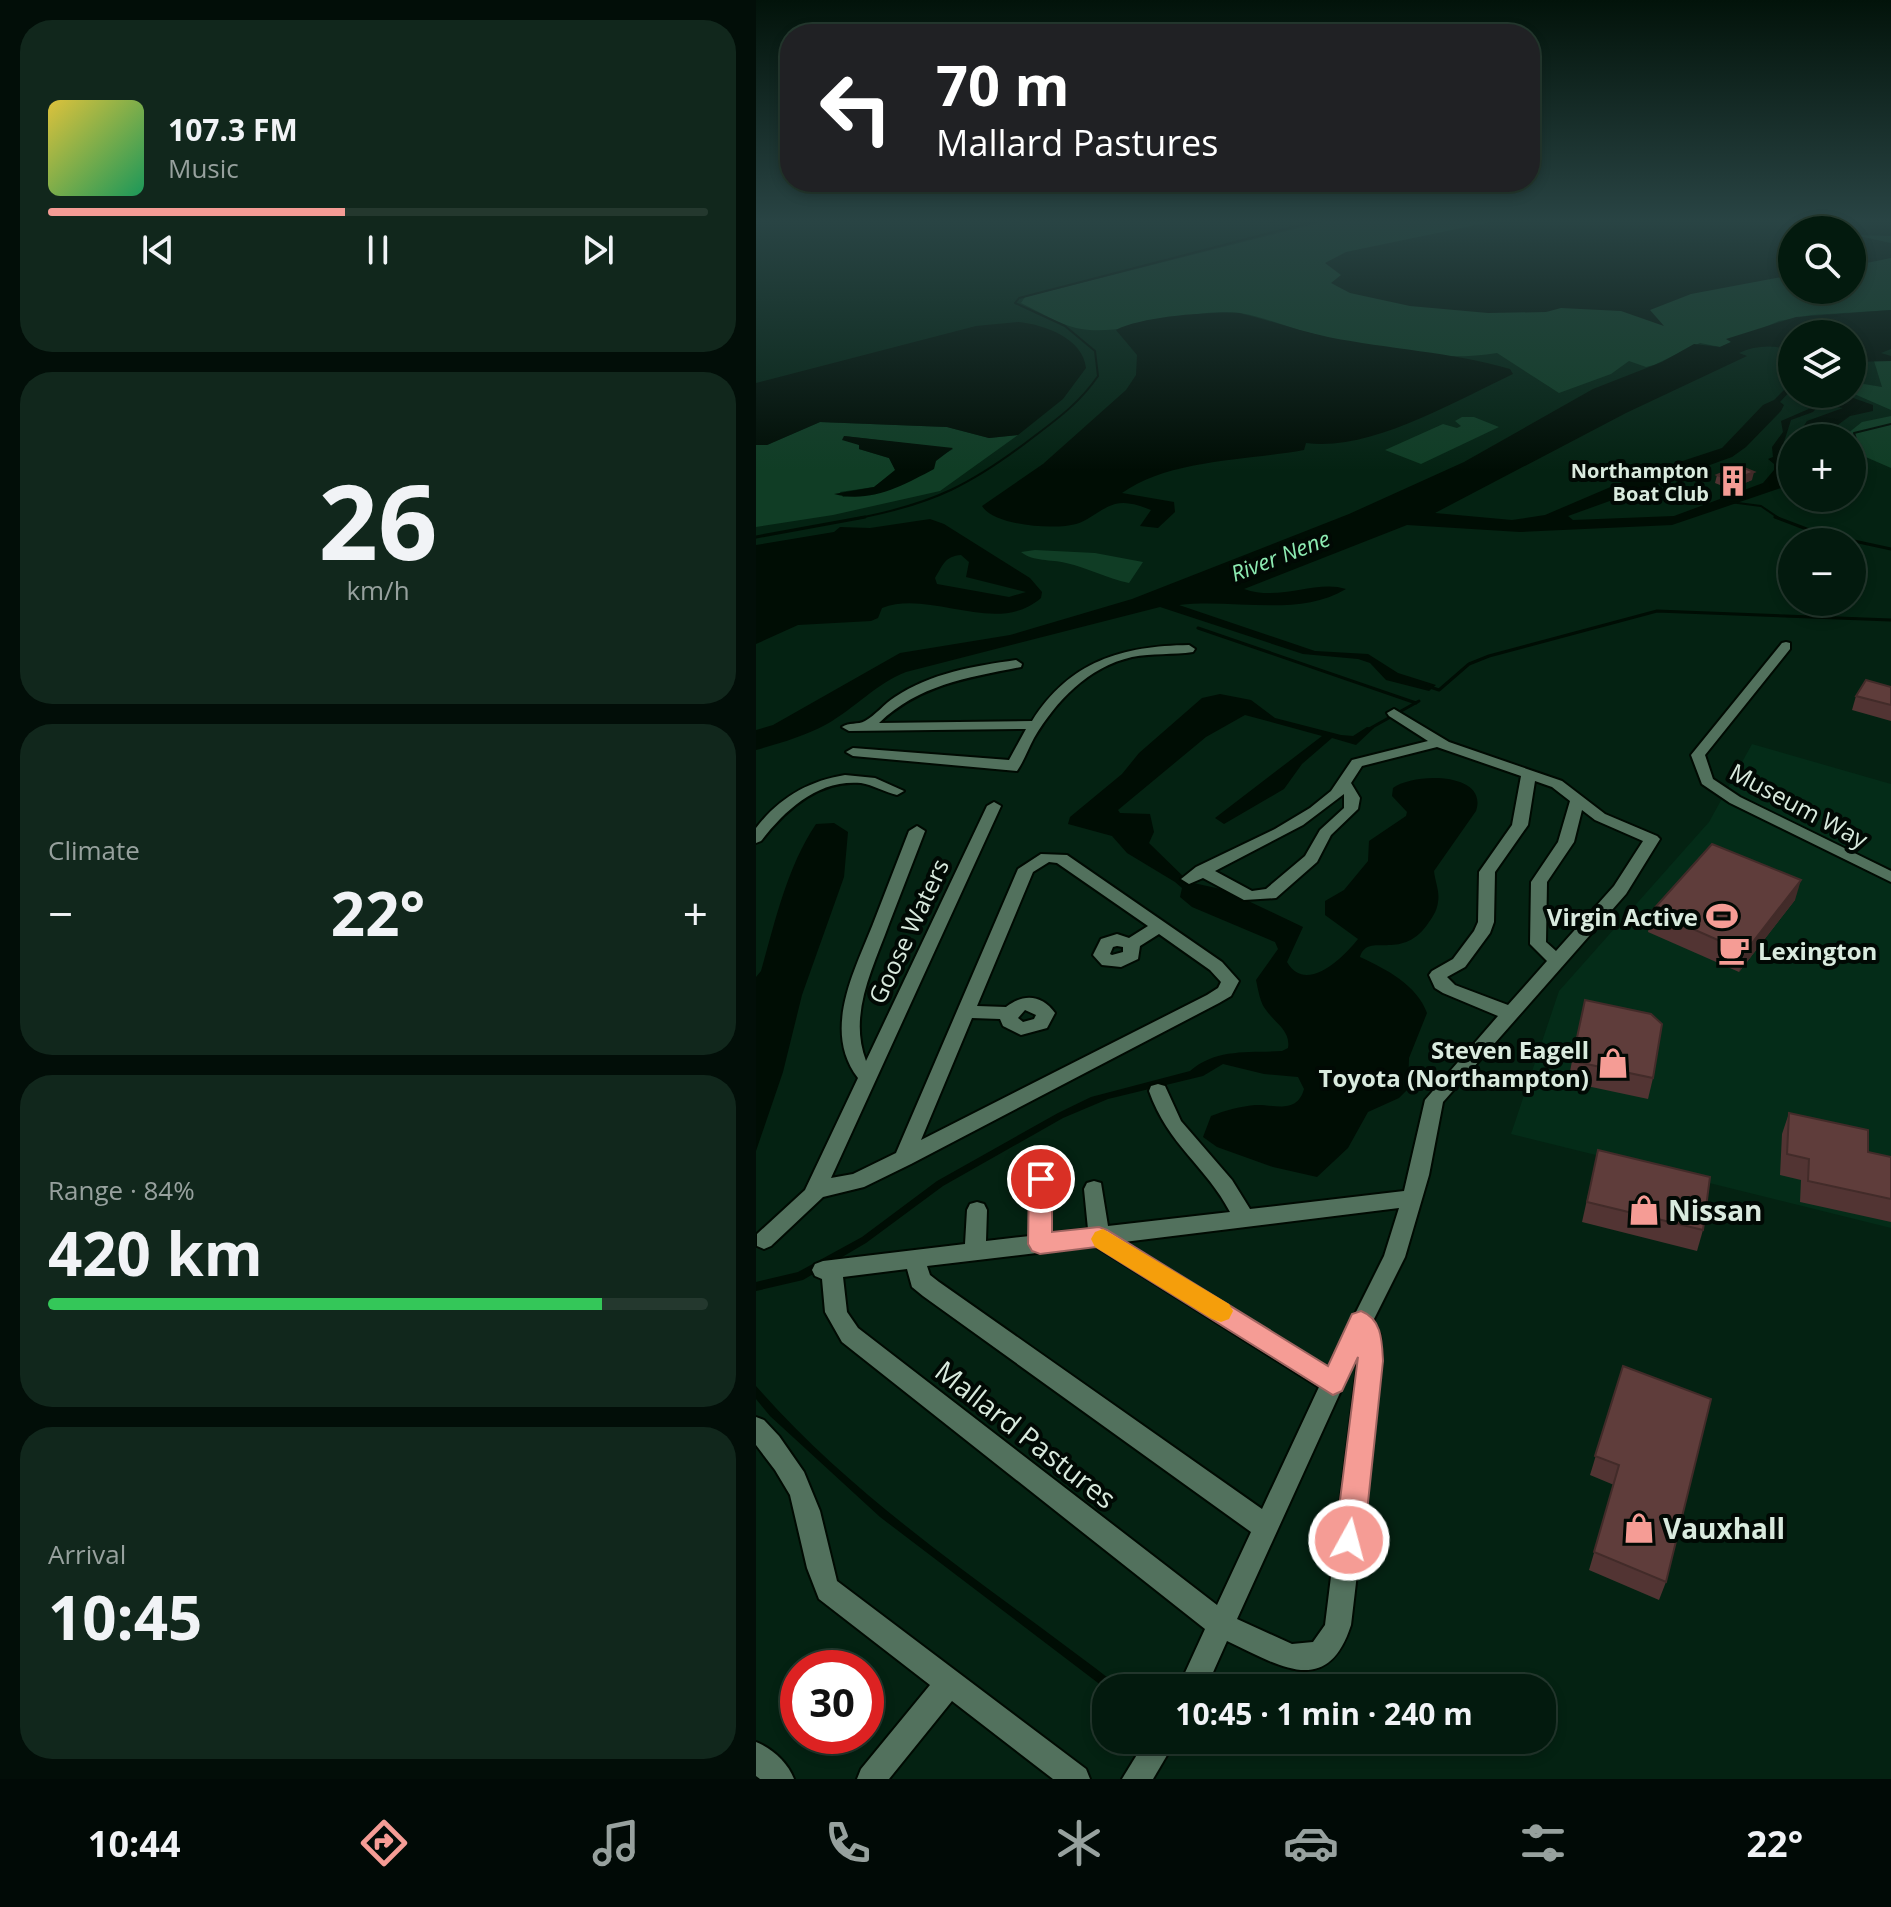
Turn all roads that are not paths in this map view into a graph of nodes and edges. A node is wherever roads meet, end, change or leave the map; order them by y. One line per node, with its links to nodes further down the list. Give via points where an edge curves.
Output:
1 (1786, 646): 17 (street, Museum Way, via 1698,755 1707,781)
2 (1189, 649): 6 (street, via 1114,659 1064,689)
3 (1016, 664): 5 (street, via 939,678 884,709)
4 (1394, 713): 8 (street)
5 (869, 725): 6 (street); 7 (street)
6 (1033, 725): 9 (street, via 1013,767)
7 (849, 727)
8 (1440, 742): 10 (street); 11 (street, via 1357,763)
9 (853, 752)
10 (1529, 773): 13 (street); 23 (street, via 1520,825 1487,872 1482,933 1459,963 1438,975 1449,989)
11 (1345, 784): 11 (street, via 1354,801 1351,809 1325,833 1311,859 1270,894 1250,896 1196,875 1273,839)
12 (897, 791): 16 (street, via 860,779 811,788 781,808)
13 (1578, 798): 20 (street, via 1566,842 1538,887 1538,944); 20 (street, via 1600,817 1652,839 1620,890)
14 (994, 806): 24 (street, Goose Waters)
15 (917, 831): 24 (street, Goose Waters, via 851,1011 856,1060)
16 (756, 838)
17 (1891, 877)
18 (1160, 926): 19 (street); 21 (street, via 1061,858 1037,860 1026,869); 27 (street, via 1226,975 1230,986 1225,992)
19 (1131, 944)
20 (1556, 960): 23 (street)
21 (966, 1012): 22 (street); 27 (street)
22 (1010, 1013)
23 (1509, 1013): 30 (street, via 1434,1100)
24 (869, 1078): 29 (street, Goose Waters)
25 (1158, 1091): 32 (street, via 1176,1131)
26 (1040, 1157): 35 (street)
27 (904, 1158): 29 (street, via 857,1181)
28 (1094, 1189): 33 (street)
29 (816, 1190): 34 (street, Goose Waters)
30 (1413, 1198): 32 (street, Mallard Pastures); 38 (street, via 1394,1257)
31 (977, 1210): 36 (street)
32 (1244, 1219): 33 (street, Mallard Pastures)
33 (1099, 1237): 35 (street, Mallard Pastures); 39 (street)
34 (764, 1240)
35 (1040, 1244): 36 (street, Mallard Pastures)
36 (975, 1252): 37 (street, Mallard Pastures)
37 (915, 1259): 41 (street, via 915,1271 931,1289); 42 (street, Mallard Pastures, via 827,1269 837,1321)
38 (1361, 1322): 39 (street); 42 (street, Mallard Pastures, via 1369,1335 1371,1361 1334,1641 1314,1658 1291,1657)
39 (1333, 1383): 41 (street)
40 (756, 1428): 44 (street, via 785,1463 803,1497 828,1590)
41 (1267, 1528): 42 (street)
42 (1221, 1625): 43 (street)
43 (1198, 1674)
44 (948, 1684): 48 (street); 49 (street)
45 (1153, 1754): 50 (street)
46 (756, 1756): 47 (street)
47 (780, 1779)
48 (871, 1779)
49 (1076, 1779)
50 (1136, 1779)

